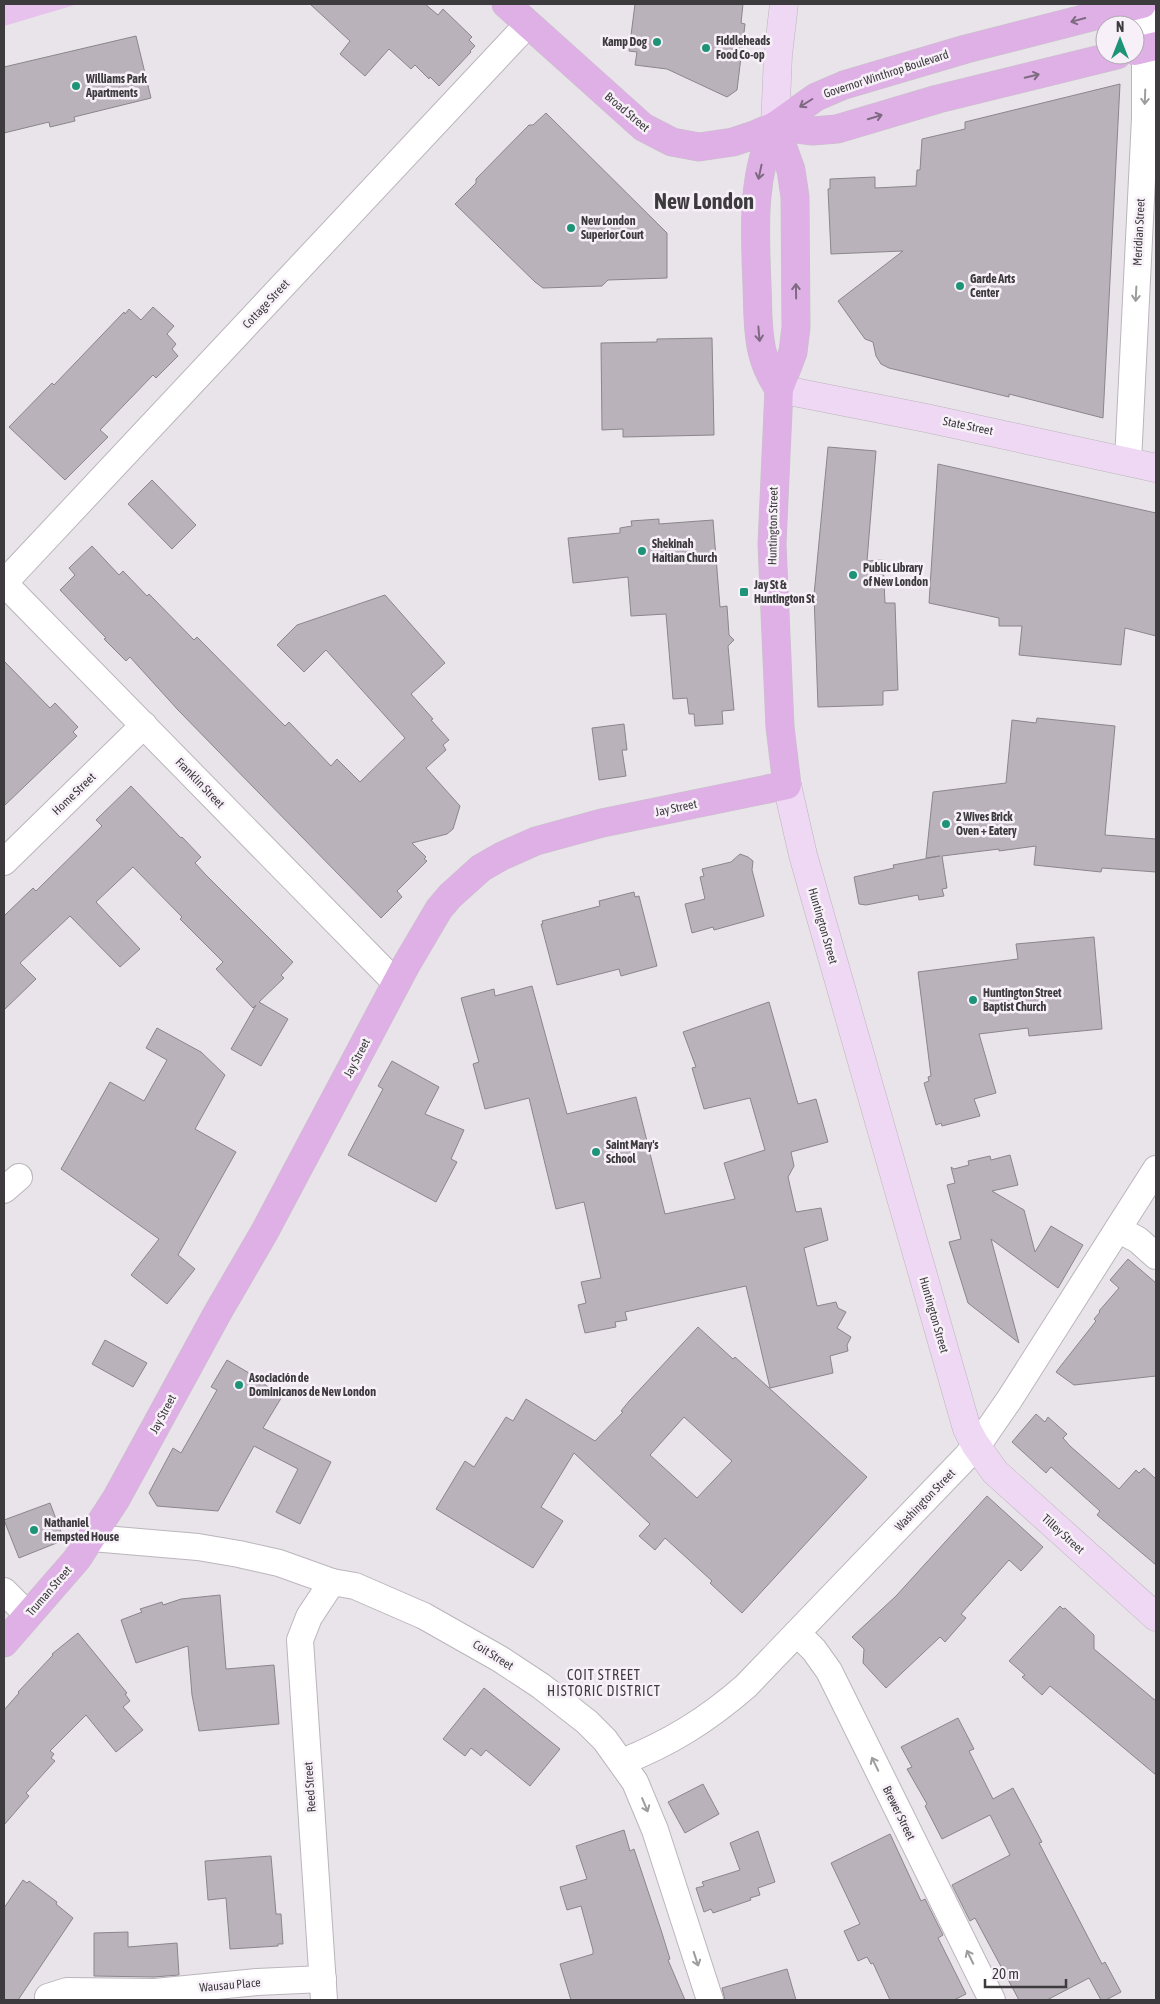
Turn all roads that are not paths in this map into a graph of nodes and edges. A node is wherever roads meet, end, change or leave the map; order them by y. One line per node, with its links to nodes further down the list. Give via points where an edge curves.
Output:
1 (506, 4): 4 (main road, Broad Street)
2 (784, 4): 7 (main road, Huntington Street, via 778,56)
3 (1144, 4): 5 (street, Meridian Street); 7 (main road, Governor Winthrop Boulevard, one-way to 7, via 966,49 844,85 816,97)
4 (528, 24): 7 (main road, Broad Street, via 631,117 657,136 688,146 710,146 744,139); 11 (street, Cottage Street)
5 (1146, 48): 9 (street, Meridian Street, one-way to 9)
6 (1095, 60): 7 (main road, one-way to 6, via 837,129 938,99)
7 (776, 126): 8 (main road, Huntington Street, one-way to 7, via 794,344 796,292 793,179); 8 (main road, Huntington Street, one-way to 8, via 759,171 755,211 759,337 767,367)
8 (778, 389): 9 (main road, State Street); 13 (main road, Huntington Street, via 772,583 780,727)
9 (1128, 461): 10 (main road, State Street)
10 (1156, 468)
11 (4, 583): 12 (street, Franklin Street)
12 (144, 725): 14 (street, Home Street); 15 (street, Franklin Street)
13 (787, 785): 15 (main road, Jay Street, via 602,823 536,841 502,856 481,868 450,896); 19 (main road, Huntington Street, via 802,855 962,1412)
14 (4, 862)
15 (396, 983): 20 (main road, Jay Street, via 265,1231)
16 (1156, 1169): 17 (street, Washington Street)
17 (1118, 1229): 18 (street, via 1138,1240); 19 (street, Washington Street)
18 (1156, 1256)
19 (976, 1446): 24 (main road, Tilley Street, via 995,1472); 25 (street, Washington Street)
20 (92, 1538): 21 (street, Coit Street, via 198,1547 239,1554 279,1563); 23 (main road, Truman Street)
21 (332, 1582): 27 (street, Coit Street, via 355,1586 391,1600 500,1659 587,1722); 28 (street, Reed Street, via 309,1617 300,1640)
22 (4, 1591): 23 (street)
23 (28, 1615): 26 (main road, Truman Street)
24 (1156, 1617)
25 (797, 1633): 27 (street, Washington Street, via 718,1710 688,1731); 31 (street, Brewer Street, one-way to 25, via 829,1671)
26 (4, 1643)
27 (622, 1762): 30 (street, Coit Street, one-way to 30, via 646,1806)
28 (323, 1989): 29 (street, Wausau Place, via 241,1983 155,1992 67,1991)
29 (48, 1996)
30 (710, 2000)
31 (992, 2000)

